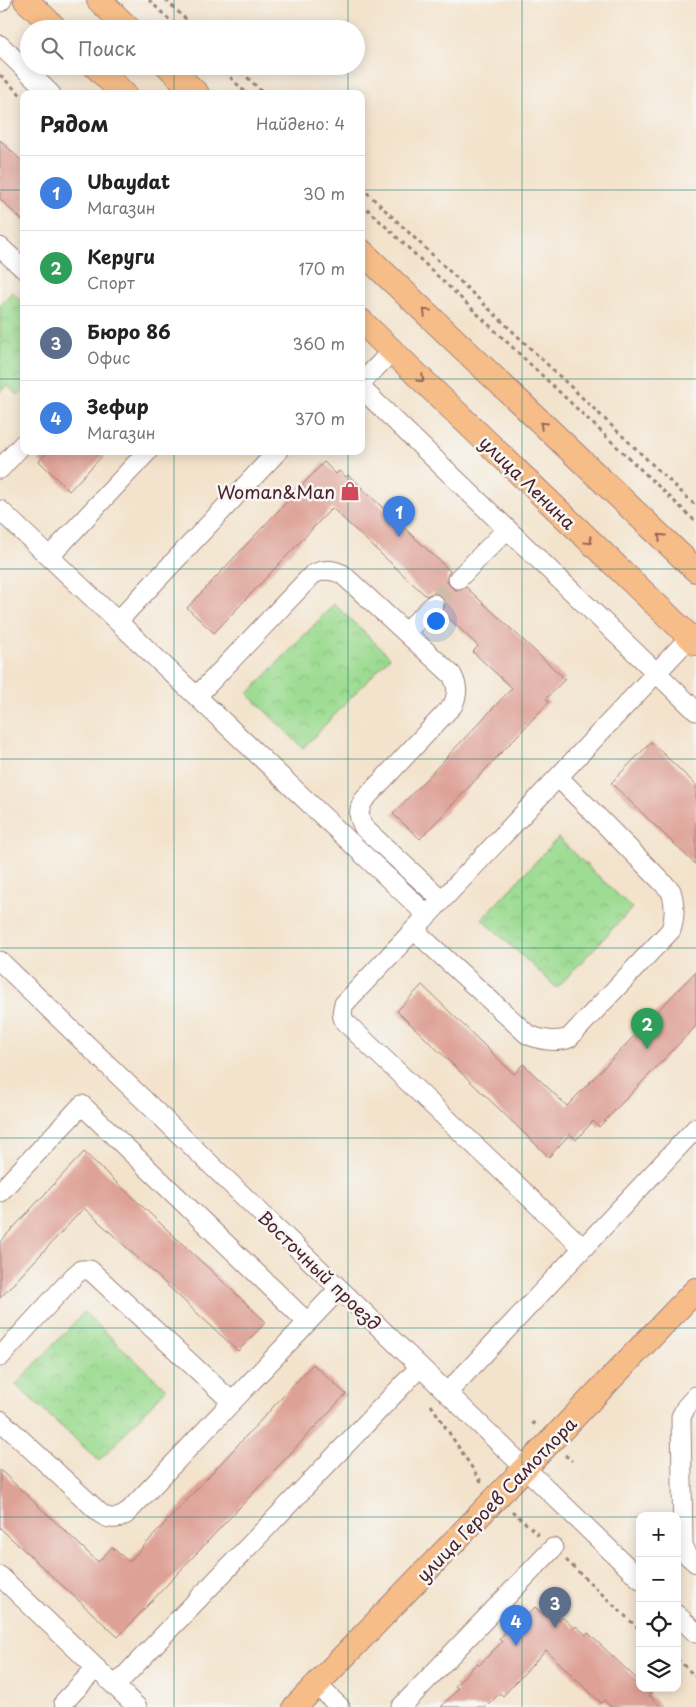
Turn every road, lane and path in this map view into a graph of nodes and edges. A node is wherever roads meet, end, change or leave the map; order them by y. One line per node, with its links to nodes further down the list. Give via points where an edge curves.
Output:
1 (26, 0): 5 (main road)
2 (98, 0): 6 (main road)
3 (149, 0): 7 (path)
4 (166, 0): 8 (path)
5 (47, 20)
6 (119, 20)
7 (170, 20)
8 (187, 20)
9 (0, 45): 10 (street)
10 (20, 64)
11 (0, 75): 22 (path)
12 (31, 75): 17 (street)
13 (104, 75): 18 (main road)
14 (177, 75): 19 (main road)
15 (228, 75): 20 (path)
16 (245, 75): 21 (path)
17 (47, 90)
18 (120, 90)
19 (193, 90)
20 (243, 90)
21 (260, 90)
22 (20, 94)
23 (365, 191): 36 (path)
24 (365, 206): 38 (path)
25 (0, 247): 27 (street)
26 (365, 255): 41 (main road, one-way to 26)
27 (20, 265)
28 (365, 325): 29 (main road, улица Ленина)
29 (392, 351): 30 (street); 46 (main road, улица Ленина, one-way to 46)
30 (365, 379)
31 (365, 392): 39 (street)
32 (20, 447): 35 (street)
33 (144, 455): 40 (street)
34 (274, 455): 44 (street)
35 (0, 469)
36 (696, 506)
37 (0, 510): 40 (street)
38 (696, 522)
39 (506, 529): 42 (street); 47 (street)
40 (50, 556): 44 (street)
41 (696, 570)
42 (458, 579)
43 (434, 604): 45 (street)
44 (118, 621): 48 (street)
45 (406, 632): 48 (street, via 342,574 322,570 312,575); 51 (street, via 452,675 458,694 453,705 363,801 359,818 364,828)
46 (693, 640): 47 (street)
47 (656, 673): 49 (street); 50 (street)
48 (197, 696): 52 (street)
49 (696, 711)
50 (558, 777): 51 (street); 53 (street, via 671,891 674,923 665,937 569,1038 563,1040 535,1038 527,1034)
51 (442, 900): 52 (street)
52 (428, 915): 53 (street)
53 (414, 930): 57 (street, via 344,1004 342,1017)
54 (0, 961): 58 (street, Восточный проезд)
55 (696, 1128): 57 (street)
56 (0, 1192): 60 (street, via 82,1105)
57 (583, 1248): 63 (street)
58 (339, 1289): 60 (street); 62 (street, Восточный проезд)
59 (696, 1290): 67 (main road, улица Героев Самотлора)
60 (307, 1322): 65 (street)
61 (0, 1357): 65 (street, via 75,1275 81,1270 90,1270)
62 (420, 1367): 63 (street, Восточный проезд); 78 (street)
63 (446, 1393): 67 (street, Восточный проезд)
64 (696, 1396): 69 (street, via 680,1417 683,1544 687,1555)
65 (232, 1402): 66 (street, via 119,1518 101,1514)
66 (0, 1420)
67 (525, 1469): 70 (street, Восточный проезд); 77 (main road, улица Героев Самотлора)
68 (553, 1548): 83 (street)
69 (696, 1563)
70 (636, 1575)
71 (0, 1576): 75 (street)
72 (681, 1619): 73 (street)
73 (696, 1633)
74 (681, 1663): 76 (path)
75 (96, 1668): 78 (street); 79 (street)
76 (696, 1677)
77 (317, 1685): 81 (main road, улица Героев Самотлора); 82 (street)
78 (116, 1686): 80 (street)
79 (64, 1702)
80 (137, 1707)
81 (295, 1707)
82 (340, 1707)
83 (401, 1707)

